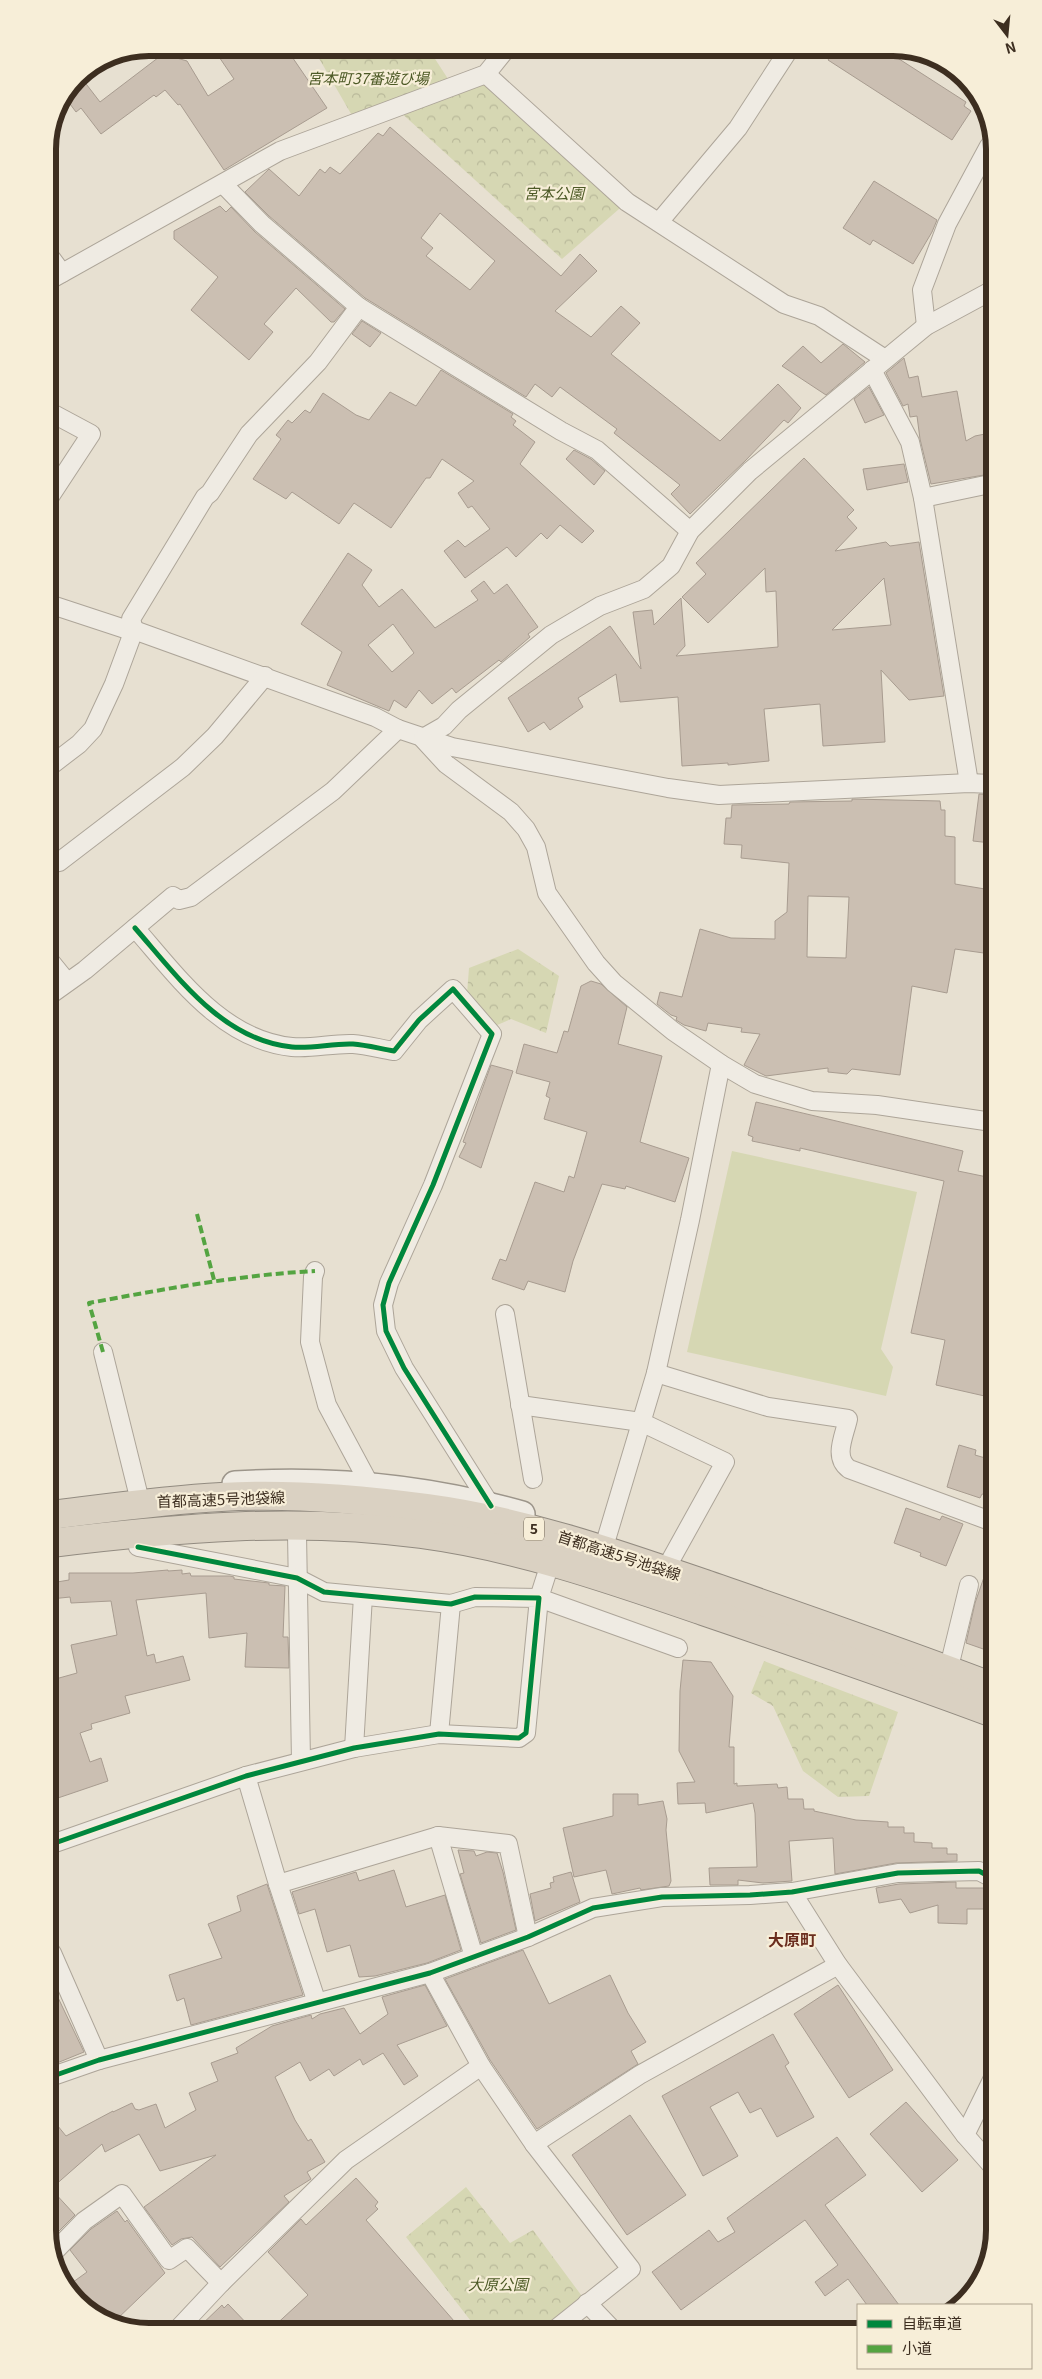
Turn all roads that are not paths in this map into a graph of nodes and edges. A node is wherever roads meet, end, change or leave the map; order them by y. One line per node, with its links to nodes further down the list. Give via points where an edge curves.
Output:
1 (501, 56): 3 (street)
2 (785, 56): 6 (street, via 738,128)
3 (486, 74): 5 (street, via 280,151); 6 (street, via 627,202)
4 (986, 151): 10 (street, via 946,224 922,290)
5 (223, 184): 7 (street); 9 (street, via 262,224)
6 (659, 222): 11 (street, via 784,304 818,316)
7 (56, 276)
8 (986, 294): 10 (street)
9 (359, 307): 16 (street, via 597,450); 18 (street, via 318,362 250,434 210,493 204,496 131,619)
10 (926, 326): 11 (street)
11 (878, 365): 15 (street, via 910,442); 16 (street, via 750,471)
12 (56, 415): 14 (street, via 91,434)
13 (986, 485): 15 (street)
14 (56, 487)
15 (923, 498): 23 (street)
16 (690, 532): 21 (street, via 671,566 644,589 600,606 551,634 444,726)
17 (56, 606): 18 (street)
18 (134, 630): 19 (street); 22 (street, via 93,729)
19 (265, 676): 20 (street, via 376,717); 25 (street, via 216,736 183,767)
20 (398, 729): 21 (street); 26 (street, via 333,791 191,897 179,900 173,896)
21 (423, 738): 23 (street, via 462,749 719,795); 30 (street, via 446,764 511,812 526,829 536,847 548,893 596,963 614,983 673,1031)
22 (56, 762)
23 (969, 783): 24 (street)
24 (986, 784)
25 (56, 863)
26 (136, 928): 28 (street); 42 (street, via 213,1012 227,1023 268,1042 293,1047 353,1044 394,1051 419,1020 453,989 492,1034 389,1283 383,1305 386,1331 404,1368)
27 (56, 968): 28 (street)
28 (67, 982): 29 (street)
29 (56, 990)
30 (721, 1064): 31 (street, via 755,1084 812,1101 877,1105); 35 (street)
31 (986, 1121)
32 (315, 1271): 39 (street, via 310,1342 327,1405)
33 (505, 1314): 36 (street)
34 (102, 1352): 40 (street)
35 (656, 1373): 37 (street); 44 (street, via 768,1407 848,1420 840,1457 841,1463 849,1469)
36 (520, 1405): 37 (street); 38 (street)
37 (641, 1422): 46 (street); 50 (street, via 725,1462)
38 (533, 1479)
39 (371, 1487): 40 (street, via 284,1481); 42 (street)
40 (138, 1494): 41 (street)
41 (56, 1502)
42 (491, 1506): 46 (street)
43 (56, 1514): 60 (highway, 首都高速5号池袋線 / 5, via 223,1497 291,1496 426,1508 484,1518 602,1548)
44 (986, 1519)
45 (297, 1534): 48 (street, via 214,1538); 51 (street, via 399,1540); 52 (street)
46 (606, 1540): 50 (street)
47 (56, 1542): 61 (highway, 首都高速5号池袋線 / 5, via 142,1532 290,1524 361,1528 475,1543 597,1575 834,1654)
48 (138, 1547): 49 (street); 52 (street)
49 (56, 1555)
50 (669, 1563): 58 (street)
51 (547, 1573): 55 (street); 62 (street, via 648,1601 759,1644)
52 (297, 1578): 54 (street, via 324,1592); 65 (street)
53 (969, 1585): 58 (street)
54 (363, 1596): 56 (street); 64 (street)
55 (539, 1598): 56 (street, via 475,1597); 57 (street); 63 (street, via 526,1733 519,1738)
56 (451, 1604): 63 (street)
57 (678, 1648)
58 (950, 1663): 59 (street)
59 (986, 1676)
60 (986, 1684)
61 (986, 1709)
62 (986, 1723)
63 (439, 1734): 64 (street)
64 (354, 1748): 65 (street)
65 (301, 1761): 66 (street)
66 (246, 1776): 68 (street); 70 (street)
67 (438, 1836): 70 (street); 72 (street, via 508,1844); 73 (street)
68 (56, 1843)
69 (986, 1875): 71 (street, via 979,1871 898,1874)
70 (278, 1884): 77 (street)
71 (792, 1892): 72 (street, via 662,1897 593,1908); 75 (street)
72 (528, 1937): 73 (street)
73 (474, 1957): 76 (street)
74 (56, 1962): 78 (street)
75 (838, 1965): 82 (street); 83 (street, via 641,2074)
76 (430, 1973): 77 (street); 79 (street)
77 (317, 2003): 78 (street)
78 (99, 2060): 80 (street)
79 (482, 2066): 83 (street); 86 (street, via 346,2160)
80 (56, 2075)
81 (986, 2092): 82 (street)
82 (965, 2135): 84 (street)
83 (534, 2144): 87 (street, via 631,2269)
84 (986, 2159)
85 (58, 2248): 86 (street, via 84,2221 122,2194 169,2260 187,2248)
86 (221, 2283): 88 (street)
87 (587, 2303): 89 (street); 90 (street)
88 (184, 2323)
89 (563, 2323)
90 (606, 2323)

